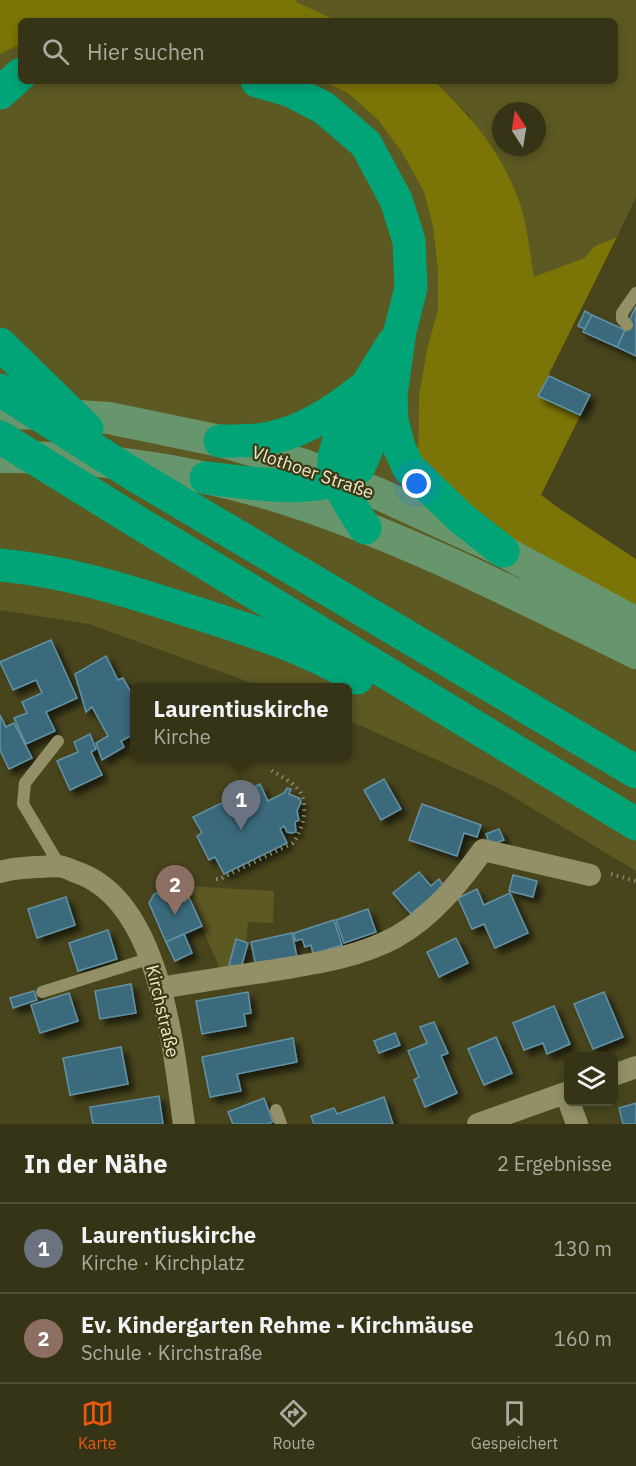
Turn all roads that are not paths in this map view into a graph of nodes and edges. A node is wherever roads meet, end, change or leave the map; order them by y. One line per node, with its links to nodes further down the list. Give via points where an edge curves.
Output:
1 (18, 63): 2 (highway)
2 (0, 69)
3 (18, 77): 5 (highway)
4 (268, 84): 10 (highway, via 324,108 366,144 396,200 409,241 411,288)
5 (0, 93)
6 (636, 293): 7 (lane, via 622,313)
7 (627, 325)
8 (0, 344): 15 (highway)
9 (0, 390): 15 (highway)
10 (379, 390): 13 (highway, via 296,430 259,440); 17 (highway, via 359,467 351,475); 19 (highway, via 408,468)
11 (0, 413): 13 (main road, Vlothoer Straße, via 110,418)
12 (0, 437): 25 (highway)
13 (220, 441): 17 (main road, Vlothoer Straße)
14 (0, 457): 16 (main road, Vlothoer Straße, via 148,467)
15 (136, 476): 24 (highway)
16 (206, 478): 17 (highway, via 295,486); 18 (main road, Vlothoer Straße, via 293,501)
17 (337, 478): 18 (highway); 19 (main road, Vlothoer Straße)
18 (365, 528): 22 (main road, Vlothoer Straße)
19 (503, 551): 21 (main road, Vlothoer Straße)
20 (0, 565): 25 (highway, via 104,583 232,624 334,665 479,750)
21 (636, 623)
22 (636, 653)
23 (58, 741): 27 (lane, via 25,783 22,804)
24 (636, 772)
25 (560, 777): 26 (highway)
26 (636, 824)
27 (60, 866): 28 (street); 30 (street, Kirchstraße, via 90,876 113,894)
28 (0, 872)
29 (590, 875): 31 (street, via 483,850 427,915 368,950 321,963)
30 (151, 958): 31 (street, Kirchstraße); 32 (lane)
31 (160, 988): 38 (street, Kirchstraße)
32 (42, 992)
33 (636, 1067): 34 (street)
34 (618, 1074)
35 (564, 1098): 40 (street)
36 (571, 1106): 41 (street)
37 (276, 1110): 39 (lane)
38 (184, 1124)
39 (281, 1124)
40 (478, 1124)
41 (577, 1124)

